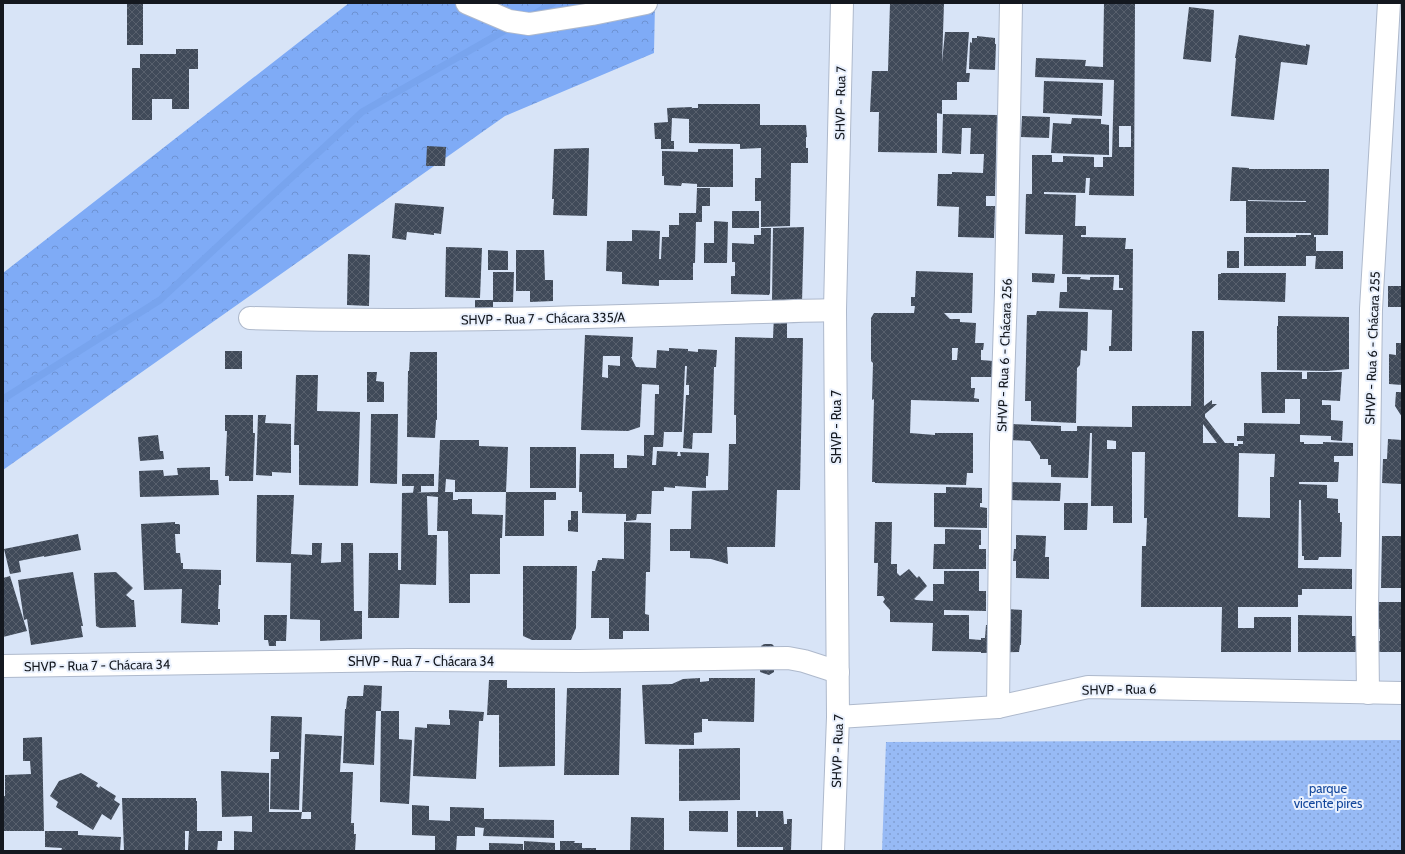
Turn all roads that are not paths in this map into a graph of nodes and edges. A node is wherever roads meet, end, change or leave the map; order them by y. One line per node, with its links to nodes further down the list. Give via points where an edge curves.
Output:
1 (467, 3): 2 (street, via 509,21 529,24)
2 (646, 3)
3 (842, 3): 6 (street, SHVP - Rua 7)
4 (1011, 3): 12 (street, SHVP - Rua 6 - Chácara 256)
5 (1389, 3): 10 (street, SHVP - Rua 6 - Chácara 255, via 1371,309)
6 (835, 310): 7 (street, SHVP - Rua 7 - Chácara 335/A, via 526,318); 9 (street, SHVP - Rua 7)
7 (250, 318)
8 (3, 666): 9 (street, SHVP - Rua 7 - Chácara 34, via 788,658)
9 (838, 672): 13 (street, SHVP - Rua 7)
10 (1368, 693): 11 (street, SHVP - Rua 6); 12 (street, SHVP - Rua 6, via 1088,687)
11 (1402, 693)
12 (998, 707): 13 (street, SHVP - Rua 6)
13 (838, 717): 14 (street, SHVP - Rua 7)
14 (833, 851)

